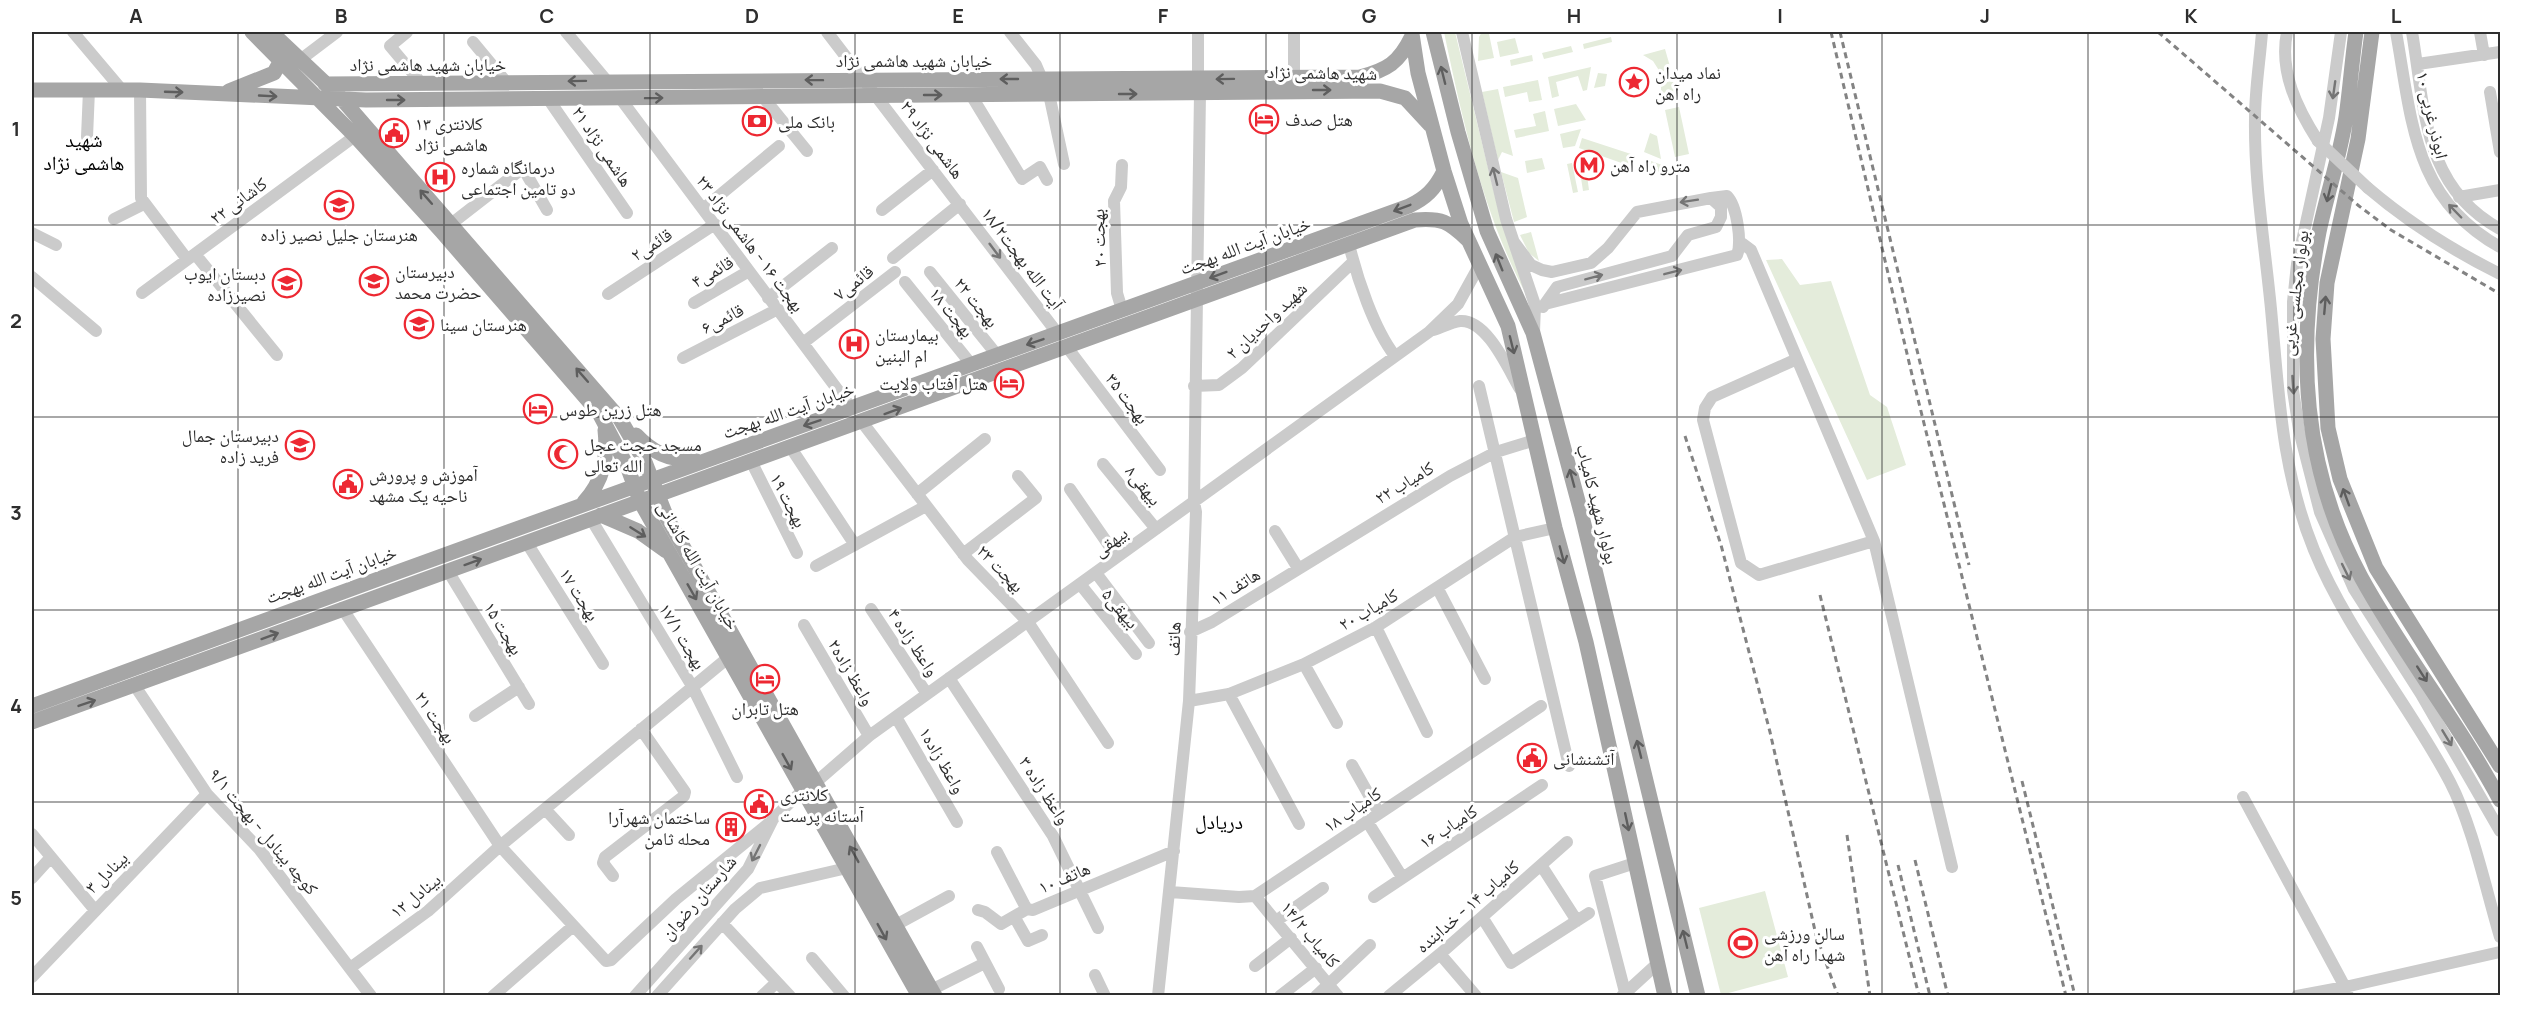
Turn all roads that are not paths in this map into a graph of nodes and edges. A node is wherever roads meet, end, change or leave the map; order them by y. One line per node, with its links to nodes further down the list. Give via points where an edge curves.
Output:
1 (73, 32): 42 (street)
2 (252, 32): 30 (main road, خیابان آیت الله کاشانی)
3 (272, 32): 25 (main road)
4 (337, 32): 28 (street)
5 (407, 32): 38 (street, via 390,46)
6 (566, 32): 35 (street)
7 (827, 32): 34 (street, هاشمی نژاد ۲۹)
8 (1010, 32): 33 (street)
9 (1198, 32): 39 (street, هاتف)
10 (1294, 32): 32 (street)
11 (1433, 32): 110 (main road, بولوار شهید کامیاب, one-way to 11, via 1487,231)
12 (1462, 32): 24 (street)
13 (1470, 32): 24 (street)
14 (2262, 32): 244 (street, via 2255,117 2257,191 2278,410 2292,488 2314,550 2343,612 2451,784)
15 (2287, 32): 96 (street, bridge, via 2286,65 2291,91 2318,141 2368,188 2443,244)
16 (2341, 32): 210 (street, one-way to 210, via 2329,118 2295,283 2291,341 2299,430 2320,512 2350,581)
17 (2356, 32): 203 (main road, بولوار مجلسی غربی, one-way to 203, via 2346,118 2320,231 2305,337 2311,431 2342,536 2361,576)
18 (2372, 32): 197 (main road, بولوار مجلسی غربی, one-way to 18, via 2376,568 2340,479 2328,428 2323,339 2327,283 2358,139)
19 (2397, 32): 87 (street, ابوذر غربی ۱۰, one-way to 19, via 2469,226 2432,182 2412,117)
20 (2412, 32): 29 (street)
21 (2480, 32): 27 (street)
22 (1412, 34): 31 (main road, خیابان شهید هاشمی نژاد, via 1387,70); 57 (main road)
23 (473, 42): 36 (street)
24 (1465, 46): 84 (street, one-way to 24)
25 (288, 47): 28 (main road); 46 (main road, via 274,73)
26 (2500, 52): 27 (street)
27 (2484, 55): 29 (street)
28 (300, 60): 30 (main road); 37 (main road)
29 (2418, 64): 69 (street, via 2432,147 2446,180)
30 (290, 71): 50 (main road, خیابان آیت الله کاشانی)
31 (1376, 73): 32 (main road, خیابان شهید هاشمی نژاد, via 1359,78); 44 (main road, via 1383,81)
32 (1294, 78): 39 (main road, خیابان شهید هاشمی نژاد, one-way to 39)
33 (1042, 79): 34 (main road, خیابان شهید هاشمی نژاد, one-way to 34); 39 (main road, خیابان شهید هاشمی نژاد)
34 (865, 80): 35 (main road, خیابان شهید هاشمی نژاد, one-way to 35); 49 (street, هاشمی نژاد ۲۹)
35 (607, 81): 36 (main road, خیابان شهید هاشمی نژاد, one-way to 36)
36 (507, 83): 38 (main road, خیابان شهید هاشمی نژاد)
37 (325, 84): 38 (main road, خیابان شهید هاشمی نژاد); 50 (main road, خیابان شهید هاشمی نژاد); 52 (main road, خیابان آیت الله کاشانی)
38 (422, 84)
39 (1199, 86): 44 (main road, شهید هاشمی نژاد, one-way to 44); 47 (main road, خیابان شهید هاشمی نژاد, one-way to 39); 99 (street, هاتف)
40 (32, 90): 41 (main road)
41 (89, 90): 42 (main road); 59 (street)
42 (122, 90): 43 (main road)
43 (140, 90): 46 (main road, one-way to 46); 71 (street, via 140,192)
44 (1380, 91): 57 (main road, شهید هاشمی نژاد, via 1405,98)
45 (2490, 92): 62 (street)
46 (219, 94): 50 (main road, one-way to 50)
47 (1049, 94): 48 (main road, خیابان شهید هاشمی نژاد); 63 (street)
48 (971, 95): 49 (main road, خیابان شهید هاشمی نژاد, one-way to 48); 67 (street, via 1022,179 1040,167)
49 (878, 96): 51 (main road, خیابان شهید هاشمی نژاد); 65 (street, هاشمی نژاد ۲۹)
50 (316, 97): 52 (main road, خیابان شهید هاشمی نژاد); 58 (main road, خیابان آیت الله کاشانی)
51 (763, 97): 53 (main road, خیابان شهید هاشمی نژاد, one-way to 51); 61 (street)
52 (341, 98): 54 (main road, خیابان شهید هاشمی نژاد); 56 (main road, خیابان آیت الله کاشانی)
53 (620, 98): 55 (main road, خیابان شهید هاشمی نژاد); 73 (street, بهجت ۱۶ - هاشمی نژاد ۲۳)
54 (366, 100): 55 (main road, خیابان شهید هاشمی نژاد, one-way to 55); 56 (main road, via 356,110)
55 (549, 100): 76 (street, هاشمی نژاد ۲۱)
56 (359, 120): 78 (main road, خیابان آیت الله کاشانی, one-way to 56)
57 (1430, 125): 66 (main road)
58 (355, 136): 89 (street, کاشانی ۲۲); 124 (main road, خیابان آیت الله کاشانی)
59 (87, 137)
60 (779, 146): 73 (street)
61 (807, 151)
62 (2500, 152)
63 (1064, 164)
64 (1122, 165): 107 (street, بهجت ۲۰, via 1121,187 1114,201)
65 (933, 170): 72 (street, هاشمی نژاد ۲۹); 75 (street)
66 (1444, 171): 82 (main road); 99 (main road, خیابان آیت الله بهجت, one-way to 99, via 1425,198 1409,206)
67 (1047, 180)
68 (2500, 190): 69 (street)
69 (2459, 197): 80 (street)
70 (1711, 198): 83 (street, via 1730,199); 84 (street, one-way to 84, via 1637,212 1591,263 1551,272 1531,265); 105 (street, one-way to 70, via 1557,287 1672,256 1688,235 1719,223 1721,207)
71 (144, 204): 77 (street); 89 (street)
72 (960, 204): 90 (street); 111 (street, آیت الله بهجت۱۸/۲, one-way to 111)
73 (703, 209): 79 (street, بهجت ۱۶ - هاشمی نژاد ۲۳)
74 (547, 210): 78 (street, via 524,168)
75 (882, 210)
76 (627, 213)
77 (114, 219)
78 (451, 224): 125 (main road, خیابان آیت الله کاشانی, one-way to 78)
79 (715, 224): 93 (street, بهجت ۱۶ - هاشمی نژاد ۲۳); 101 (street, قائمی۲)
80 (2500, 229)
81 (32, 233): 85 (street)
82 (1468, 240): 86 (main road, خیابان آیت الله بهجت, via 1437,218 1415,220); 92 (main road)
83 (1739, 241): 105 (street, one-way to 83, via 1732,257 1737,255); 118 (street, via 1751,250)
84 (1514, 242): 110 (street, via 1534,305)
85 (56, 244)
86 (1349, 244): 91 (street); 103 (main road, خیابان آیت الله بهجت)
87 (2500, 247)
88 (832, 248): 102 (street)
89 (191, 256): 100 (street, کاشانی ۲۲); 115 (street)
90 (893, 258)
91 (1353, 262): 116 (street, via 1385,344); 120 (street, شهید واحدیان ۲, via 1242,368 1219,385)
92 (1479, 266): 109 (street, via 1458,304); 122 (main road, one-way to 122, via 1508,326)
93 (749, 271): 102 (street, بهجت ۱۶ - هاشمی نژاد ۲۳); 104 (street, قائمی۴)
94 (895, 272): 112 (street, قائمی۷)
95 (930, 272): 114 (street, بهجت ۲۲)
96 (2500, 274)
97 (32, 276): 108 (street)
98 (905, 282): 119 (street, بهجت ۱۸)
99 (1196, 283): 103 (street, هاتف); 107 (main road, خیابان آیت الله بهجت)
100 (142, 293)
101 (608, 294)
102 (768, 298): 106 (street, بهجت ۱۶ - هاشمی نژاد ۲۳)
103 (1195, 300): 113 (main road, خیابان آیت الله بهجت); 120 (street, هاتف)
104 (694, 303)
105 (1545, 304): 110 (street)
106 (778, 309): 112 (street, بهجت ۱۶ - هاشمی نژاد ۲۳); 117 (street, قائمی۶)
107 (1122, 310): 111 (main road, خیابان آیت الله بهجت)
108 (96, 331)
109 (1429, 332): 116 (street, بیهقی); 122 (street, via 1459,321 1485,331)
110 (1533, 333): 169 (main road, بولوار شهید کامیاب, one-way to 110)
111 (1058, 334): 114 (main road, خیابان آیت الله بهجت, one-way to 114)
112 (804, 343): 123 (street, بهجت ۱۶ - هاشمی نژاد ۲۳)
113 (1067, 347): 126 (main road, خیابان آیت الله بهجت, one-way to 113); 134 (street, بهجت ۳۵)
114 (997, 355): 119 (main road, خیابان آیت الله بهجت)
115 (277, 356)
116 (1395, 356): 143 (street, بیهقی)
117 (683, 358)
118 (1797, 359): 150 (street); 150 (street, via 1712,397 1705,408 1703,420 1741,563 1759,575)
119 (971, 364): 123 (main road, خیابان آیت الله بهجت)
120 (1194, 386): 143 (street, هاتف)
121 (1479, 386): 130 (street)
122 (1527, 402): 128 (main road)
123 (852, 409): 131 (main road, خیابان آیت الله بهجت, one-way to 131)
124 (598, 413): 137 (main road, خیابان آیت الله کاشانی); 142 (main road, via 607,449 602,474)
125 (620, 419): 131 (main road, via 651,449 666,457 682,460); 136 (main road, خیابان آیت الله کاشانی)
126 (862, 422): 129 (main road, خیابان آیت الله بهجت); 139 (street, بهجت ۲۳)
127 (986, 439): 139 (street)
128 (1535, 440): 130 (street, کامیاب ۲۲); 146 (main road)
129 (791, 448): 132 (main road, خیابان آیت الله بهجت); 152 (street)
130 (1496, 452): 149 (street); 158 (street, کامیاب ۲۲)
131 (717, 455): 136 (main road, خیابان آیت الله بهجت)
132 (752, 463): 140 (main road, خیابان آیت الله بهجت); 153 (street, بهجت ۱۹)
133 (1103, 464): 147 (street, بیهقی۸)
134 (1160, 470)
135 (1017, 476): 154 (street, via 1036,498)
136 (650, 478): 137 (main road, خیابان آیت الله بهجت); 140 (main road, خیابان آیت الله کاشانی)
137 (635, 484): 141 (main road, خیابان آیت الله کاشانی); 142 (main road, خیابان آیت الله بهجت)
138 (1070, 489): 156 (street)
139 (917, 494): 144 (street, بهجت ۲۳)
140 (656, 495): 141 (main road, خیابان آیت الله بهجت); 200 (main road, خیابان آیت الله کاشانی)
141 (640, 501): 145 (main road, خیابان آیت الله بهجت); 155 (main road, خیابان آیت الله کاشانی)
142 (584, 502): 185 (main road, خیابان آیت الله بهجت)
143 (1194, 502): 147 (street, بیهقی); 168 (street, هاتف, via 1197,512)
144 (926, 506): 152 (street); 154 (street, بهجت ۲۳)
145 (596, 517): 151 (main road, خیابان آیت الله بهجت); 155 (main road, one-way to 155, via 638,531); 179 (street, بهجت ۱۷/۱)
146 (1555, 528): 149 (street, کامیاب ۲۰); 170 (main road, one-way to 170)
147 (1156, 529): 156 (street, بیهقی)
148 (1275, 531): 158 (street)
149 (1515, 537): 162 (street, کامیاب ۲۰); 196 (street)
150 (1874, 541): 220 (street)
151 (526, 543): 159 (main road, خیابان آیت الله بهجت, one-way to 151); 174 (street, بهجت ۱۷)
152 (855, 544): 157 (street)
153 (797, 553)
154 (963, 554): 165 (street, بهجت ۲۳)
155 (671, 555): 173 (main road, خیابان آیت الله کاشانی, one-way to 173)
156 (1117, 557): 160 (street, بیهقی)
157 (816, 566)
158 (1298, 568): 168 (street, هاتف ۱۱)
159 (448, 571): 163 (main road, خیابان آیت الله بهجت); 180 (street, بهجت ۱۵)
160 (1096, 573): 161 (street, بیهقی); 171 (street)
161 (1080, 584): 165 (street, بیهقی); 172 (street, بیهقی۵)
162 (1438, 589): 167 (street, کامیاب ۲۰); 177 (street)
163 (342, 608): 178 (main road, خیابان آیت الله بهجت, one-way to 163); 214 (street, بهجت ۲۱)
164 (871, 609): 181 (street, واعظ زاده ۴)
165 (1028, 622): 176 (street, بیهقی); 194 (street, بهجت ۲۳)
166 (804, 625): 193 (street, واعظ زاده۲)
167 (1376, 627): 175 (street, کامیاب ۲۰); 192 (street)
168 (1190, 632): 183 (street, هاتف)
169 (1612, 637): 170 (main road); 279 (main road, بولوار شهید کامیاب, one-way to 169)
170 (1586, 642): 218 (main road, one-way to 218)
171 (1149, 643)
172 (1136, 654)
173 (729, 657): 179 (street, بینادل ۱۲); 200 (main road, خیابان آیت الله کاشانی, one-way to 200)
174 (603, 664)
175 (1304, 664): 182 (street, کامیاب ۲۰); 190 (street)
176 (949, 678): 181 (street, بیهقی); 226 (street, واعظ زاده ۳, via 1053,836)
177 (1485, 679)
178 (135, 686): 189 (main road, خیابان آیت الله بهجت, one-way to 178); 201 (street, کوچه بینادل - بهجت ۹/۱)
179 (692, 686): 191 (street, بینادل ۱۲); 198 (street, بهجت ۱۷/۱)
180 (519, 687): 184 (street, بهجت ۱۵); 187 (street)
181 (927, 694): 188 (street, بیهقی)
182 (1229, 694): 183 (street, کامیاب ۲۰); 209 (street)
183 (1189, 702): 215 (street, هاتف)
184 (529, 704)
185 (32, 706)
186 (1540, 706): 205 (street, کامیاب ۱۸)
187 (475, 716)
188 (896, 717): 193 (street, بیهقی); 208 (street, واعظ زاده۱)
189 (32, 722)
190 (1337, 723)
191 (641, 729): 204 (street, بینادل ۱۲); 222 (street, via 685,792 605,858 603,864)
192 (1427, 732)
193 (869, 736): 200 (street, بیهقی)
194 (1108, 743)
195 (1352, 765): 205 (street)
196 (1569, 766)
197 (2500, 766)
198 (737, 777)
199 (1542, 785): 224 (street, کامیاب ۱۶)
200 (809, 787): 206 (street, شارستان رضوان); 221 (main road, خیابان آیت الله کاشانی); 240 (main road, خیابان آیت الله کاشانی, one-way to 200)
201 (207, 794): 231 (street, بینادل ۳); 254 (street, کوچه بینادل - بهجت ۹/۱, via 260,850)
202 (2243, 797): 261 (street)
203 (2500, 800)
204 (545, 809): 212 (street); 214 (street, بینادل ۱۲)
205 (1379, 813): 207 (street, کامیاب ۱۸)
206 (773, 819): 241 (street, بهجت ۲۱, via 676,899 611,960 601,959); 266 (street, شارستان رضوان, one-way to 266, via 748,869)
207 (1367, 821): 224 (street); 229 (street, کامیاب ۱۸)
208 (957, 822)
209 (1299, 824)
210 (2500, 831)
211 (32, 834): 217 (street)
212 (569, 835)
213 (1567, 842): 219 (street, کامیاب ۱۴ - خدابنده)
214 (500, 846): 241 (street, بهجت ۲۱); 254 (street, بینادل ۱۲, via 428,911)
215 (1174, 851): 226 (street, هاتف ۱۰); 227 (street, هاتف)
216 (997, 852): 232 (street, هاتف ۱۰)
217 (51, 857): 223 (street); 231 (street)
218 (1635, 863): 252 (main road); 263 (street, via 1595,876)
219 (1541, 865): 235 (street, کامیاب ۱۴ - خدابنده); 238 (street)
220 (1952, 867)
221 (847, 868): 239 (street, شارستان رضوان, via 760,888); 262 (main road, خیابان آیت الله کاشانی, one-way to 262)
222 (613, 876)
223 (32, 878)
224 (1402, 878): 230 (street, کامیاب ۱۶)
225 (1323, 888): 237 (street)
226 (1080, 889): 232 (street, هاتف ۱۰, via 1033,910); 242 (street, واعظ زاده ۳)
227 (1170, 892): 229 (street); 272 (street, هاتف)
228 (949, 896): 240 (street)
229 (1255, 896): 237 (street, کامیاب ۱۴/۲)
230 (1374, 897)
231 (94, 909): 257 (street, بینادل ۳)
232 (1027, 909): 236 (street)
233 (978, 910): 236 (street, via 1001,924)
234 (1589, 913): 238 (street)
235 (1482, 917): 238 (street, via 1511,963); 249 (street, کامیاب ۱۴ - خدابنده)
236 (1015, 918): 243 (street, via 1028,941)
237 (1276, 921): 245 (street, کامیاب ۱۴/۲)
238 (1577, 921)
239 (722, 923): 258 (street); 267 (street, شارستان رضوان, one-way to 239)
240 (894, 926): 262 (main road, خیابان آیت الله کاشانی)
241 (572, 927): 265 (street)
242 (1098, 928)
243 (1042, 935)
244 (2500, 937)
245 (1291, 938): 253 (street); 255 (street, کامیاب ۱۴/۲)
246 (1370, 945): 259 (street)
247 (977, 947): 251 (street)
248 (2500, 952): 261 (street)
249 (1440, 954): 276 (street, کامیاب ۱۴ - خدابنده); 277 (street)
250 (812, 958): 270 (street)
251 (985, 963): 260 (street); 262 (street)
252 (1657, 964): 263 (street); 278 (main road)
253 (1255, 966)
254 (350, 968): 264 (street, کوچه بینادل - بهجت ۹/۱)
255 (1316, 968): 259 (street, کامیاب ۱۴/۲); 273 (street)
256 (1095, 975): 271 (street)
257 (32, 977)
258 (777, 982): 268 (street); 269 (street)
259 (1329, 984): 274 (street); 275 (street, کامیاب ۱۴/۲)
260 (999, 989)
261 (2347, 991): 280 (street)
262 (928, 994)
263 (1625, 994)
264 (371, 996)
265 (493, 996)
266 (635, 996)
267 (657, 996)
268 (762, 996)
269 (790, 996)
270 (844, 996)
271 (1105, 996)
272 (1158, 996)
273 (1280, 996)
274 (1316, 996)
275 (1338, 996)
276 (1389, 996)
277 (1476, 996)
278 (1665, 996)
279 (1698, 996)
280 (2297, 996)

